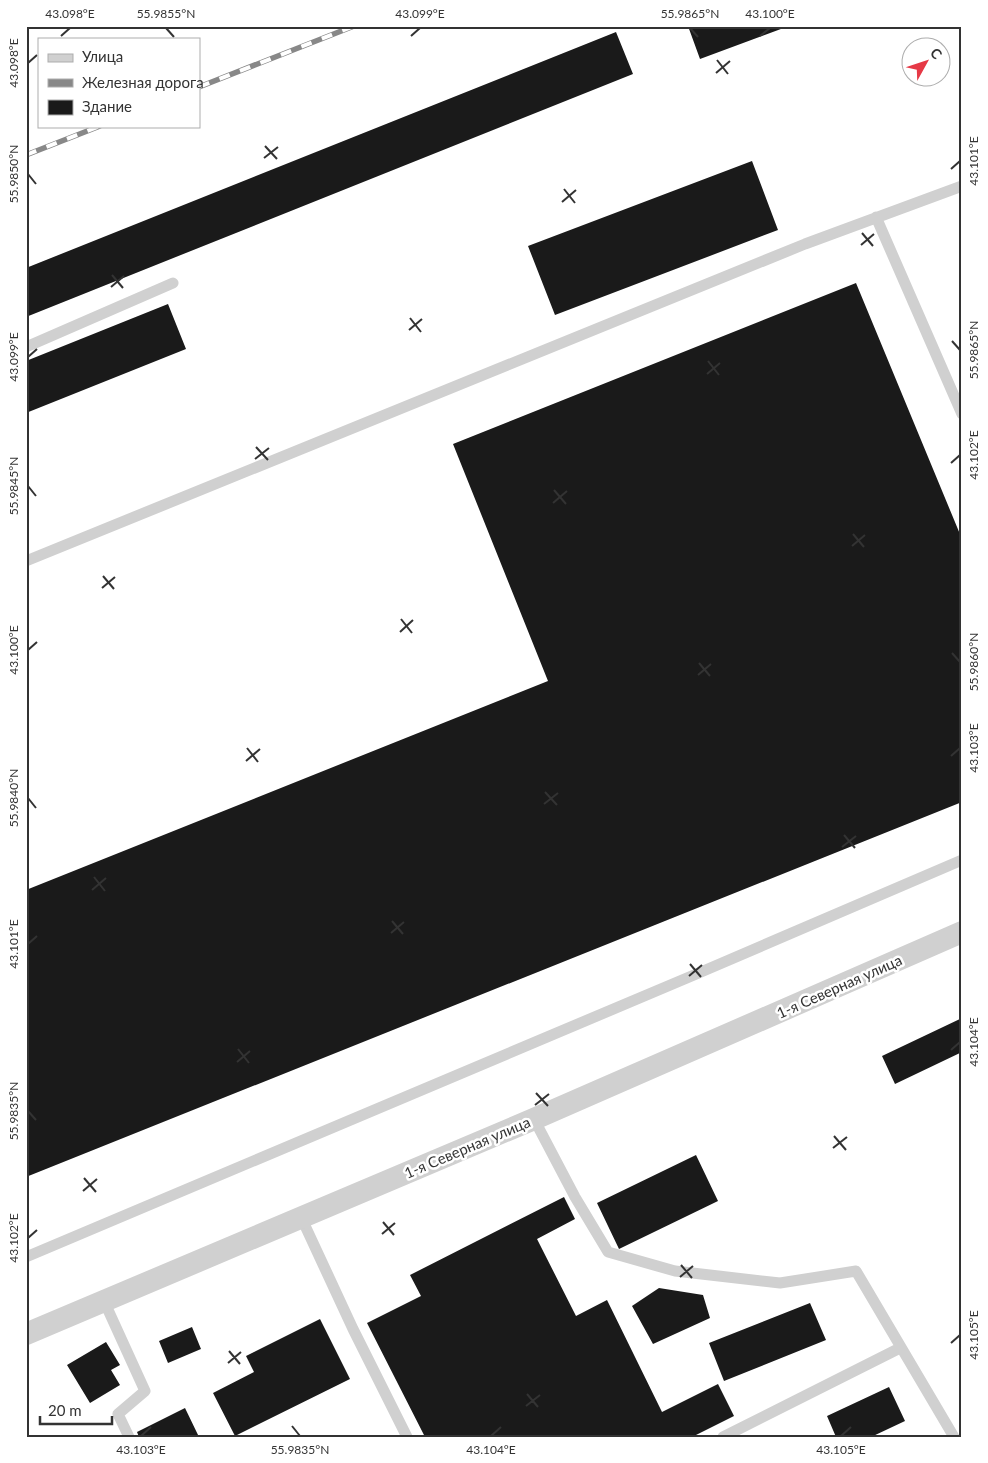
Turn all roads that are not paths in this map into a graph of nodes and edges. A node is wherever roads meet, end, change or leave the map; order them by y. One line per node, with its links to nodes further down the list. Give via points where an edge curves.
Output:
1 (962, 186): 2 (lane)
2 (876, 217): 5 (lane); 6 (lane)
3 (173, 283): 4 (lane)
4 (26, 347)
5 (962, 414)
6 (26, 561)
7 (962, 860): 11 (lane)
8 (962, 932): 9 (street, 1-я Северная улица)
9 (534, 1118): 10 (street, 1-я Северная улица); 14 (lane, via 608,1252 675,1271 780,1283 856,1271)
10 (301, 1217): 12 (street, 1-я Северная улица); 16 (lane)
11 (26, 1257)
12 (104, 1301): 13 (street, 1-я Северная улица); 15 (lane, via 145,1391 118,1414)
13 (26, 1334)
14 (900, 1348): 17 (lane); 18 (lane)
15 (129, 1437)
16 (407, 1437)
17 (723, 1437)
18 (954, 1437)

